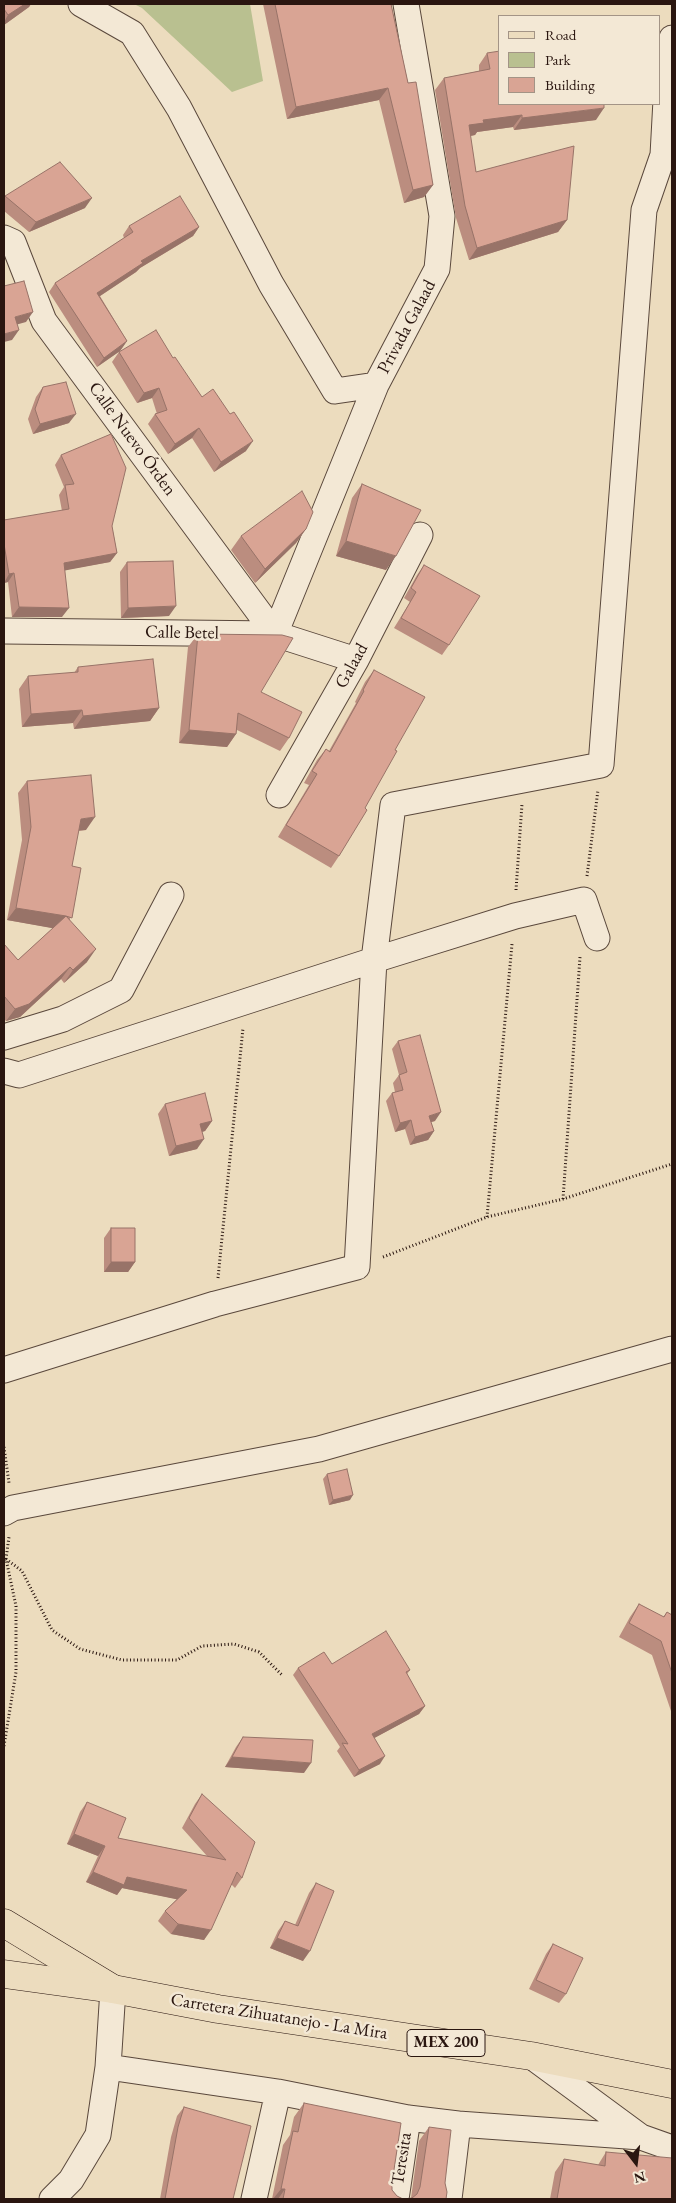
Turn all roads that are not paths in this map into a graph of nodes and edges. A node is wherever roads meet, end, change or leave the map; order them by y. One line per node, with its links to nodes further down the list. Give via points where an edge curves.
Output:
1 (81, 4): 6 (street, via 132,34 179,108 271,284 334,391)
2 (406, 4): 6 (street, Privada Galaad, via 442,216 438,269)
3 (672, 38): 4 (street, via 666,100)
4 (668, 154): 14 (street, via 644,210 601,765 393,805)
5 (4, 238): 9 (street, Calle Nuevo Órden, via 13,242 44,321)
6 (376, 385): 9 (street, Privada Galaad)
7 (420, 535): 10 (street, Galaad)
8 (4, 631): 9 (street, Calle Betel)
9 (275, 634): 10 (street, Calle Betel)
10 (356, 660): 11 (street, Galaad)
11 (280, 795)
12 (172, 896): 15 (street, via 121,990 63,1019)
13 (589, 944): 14 (street, via 584,900 515,916)
14 (374, 960): 16 (street, via 19,1075); 18 (street, via 357,1266 215,1304)
15 (4, 1037)
16 (4, 1071)
17 (672, 1349): 19 (street, via 319,1449)
18 (4, 1370)
19 (8, 1511)
20 (4, 1923): 22 (main road)
21 (4, 1974): 22 (main road, Carretera Zihuatanejo - La Mira / MEX 200)
22 (113, 1990): 23 (main road, Carretera Zihuatanejo - La Mira / MEX 200); 24 (street)
23 (531, 2056): 25 (main road, Carretera Zihuatanejo - La Mira / MEX 200); 29 (street)
24 (108, 2067): 26 (street); 31 (street, via 98,2135 72,2180)
25 (672, 2084)
26 (278, 2092): 27 (street); 32 (street)
27 (408, 2118): 28 (street); 33 (street, Teresita)
28 (458, 2124): 29 (street); 34 (street)
29 (641, 2137): 30 (street)
30 (672, 2148)
31 (52, 2199)
32 (254, 2199)
33 (396, 2199)
34 (450, 2199)

